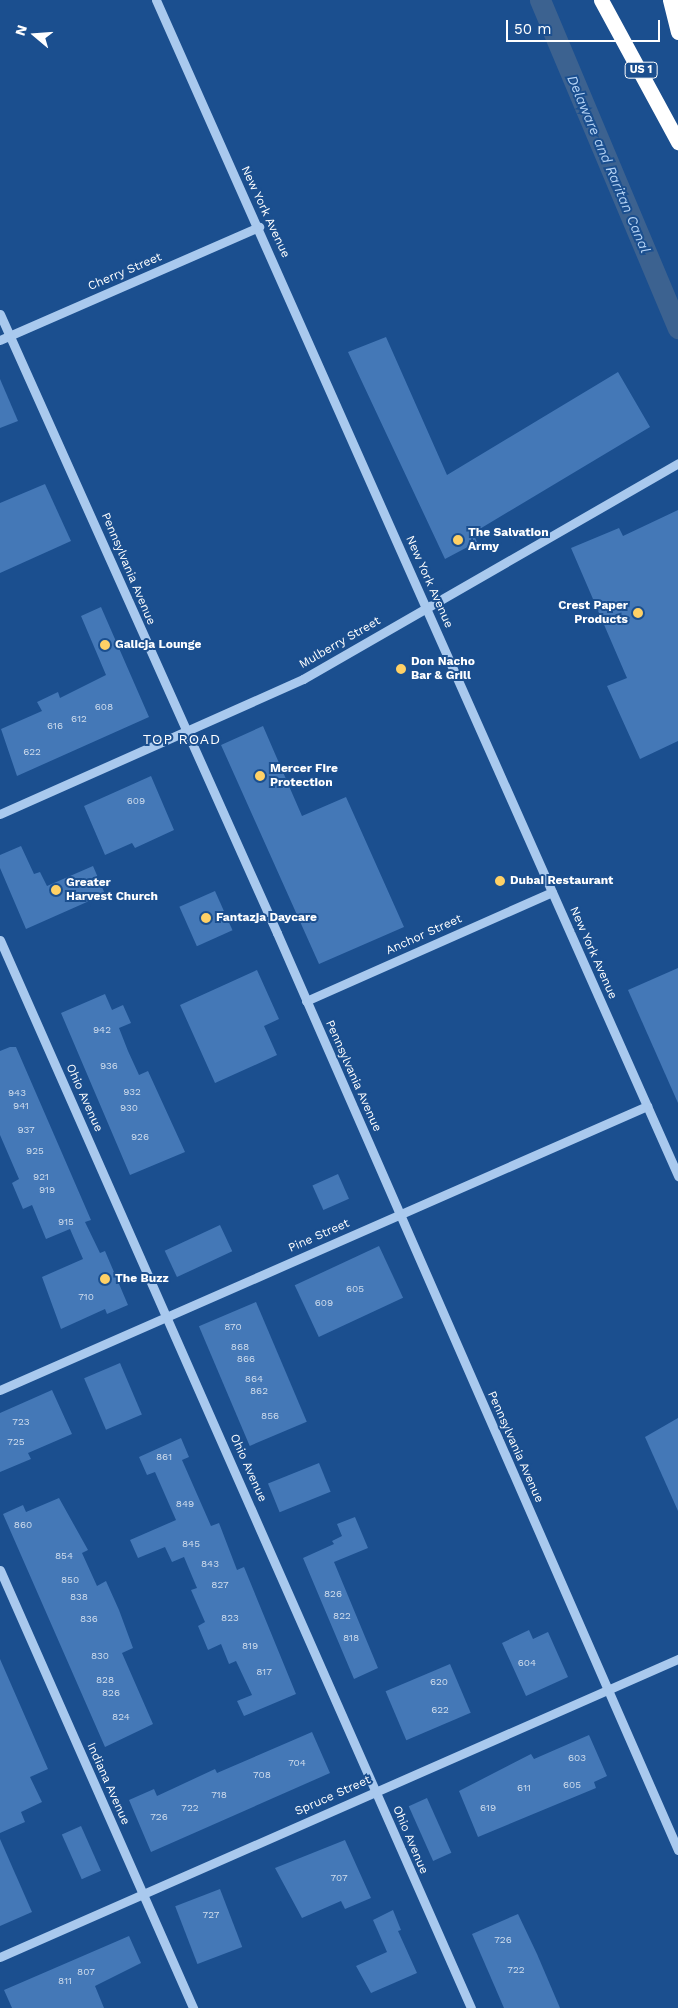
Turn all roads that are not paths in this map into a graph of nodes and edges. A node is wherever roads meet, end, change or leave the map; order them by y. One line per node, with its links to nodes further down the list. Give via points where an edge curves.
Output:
1 (156, 0): 6 (street, New York Avenue)
2 (601, 0): 5 (highway, US 1)
3 (670, 0): 4 (highway)
4 (678, 32)
5 (678, 142)
6 (259, 227): 8 (street, Cherry Street); 11 (street, New York Avenue)
7 (0, 314): 8 (street, Pennsylvania Avenue)
8 (9, 336): 9 (street, Cherry Street); 12 (street, Pennsylvania Avenue, via 63,449)
9 (0, 340)
10 (678, 464): 11 (street, Mulberry Street)
11 (426, 608): 12 (street, Mulberry Street, via 303,679); 14 (street, New York Avenue)
12 (185, 732): 13 (street, Mulberry Street); 16 (street, Pennsylvania Avenue)
13 (0, 814)
14 (552, 892): 16 (street, Anchor Street); 17 (street, New York Avenue)
15 (0, 940): 20 (street, Ohio Avenue)
16 (306, 1001): 19 (street, Pennsylvania Avenue)
17 (647, 1106): 18 (street, New York Avenue); 19 (street, Pine Street)
18 (678, 1176)
19 (400, 1214): 20 (street, Pine Street); 24 (street, Pennsylvania Avenue)
20 (168, 1316): 21 (street, Pine Street); 25 (street, Ohio Avenue)
21 (0, 1390)
22 (0, 1570): 27 (street, Indiana Avenue)
23 (678, 1659): 24 (street, Spruce Street)
24 (607, 1690): 25 (street, Spruce Street); 26 (street, Pennsylvania Avenue)
25 (375, 1791): 27 (street, Spruce Street); 30 (street, Ohio Avenue)
26 (678, 1850)
27 (143, 1894): 28 (street, Spruce Street); 29 (street, Indiana Avenue)
28 (0, 1958)
29 (193, 2008)
30 (471, 2008)

